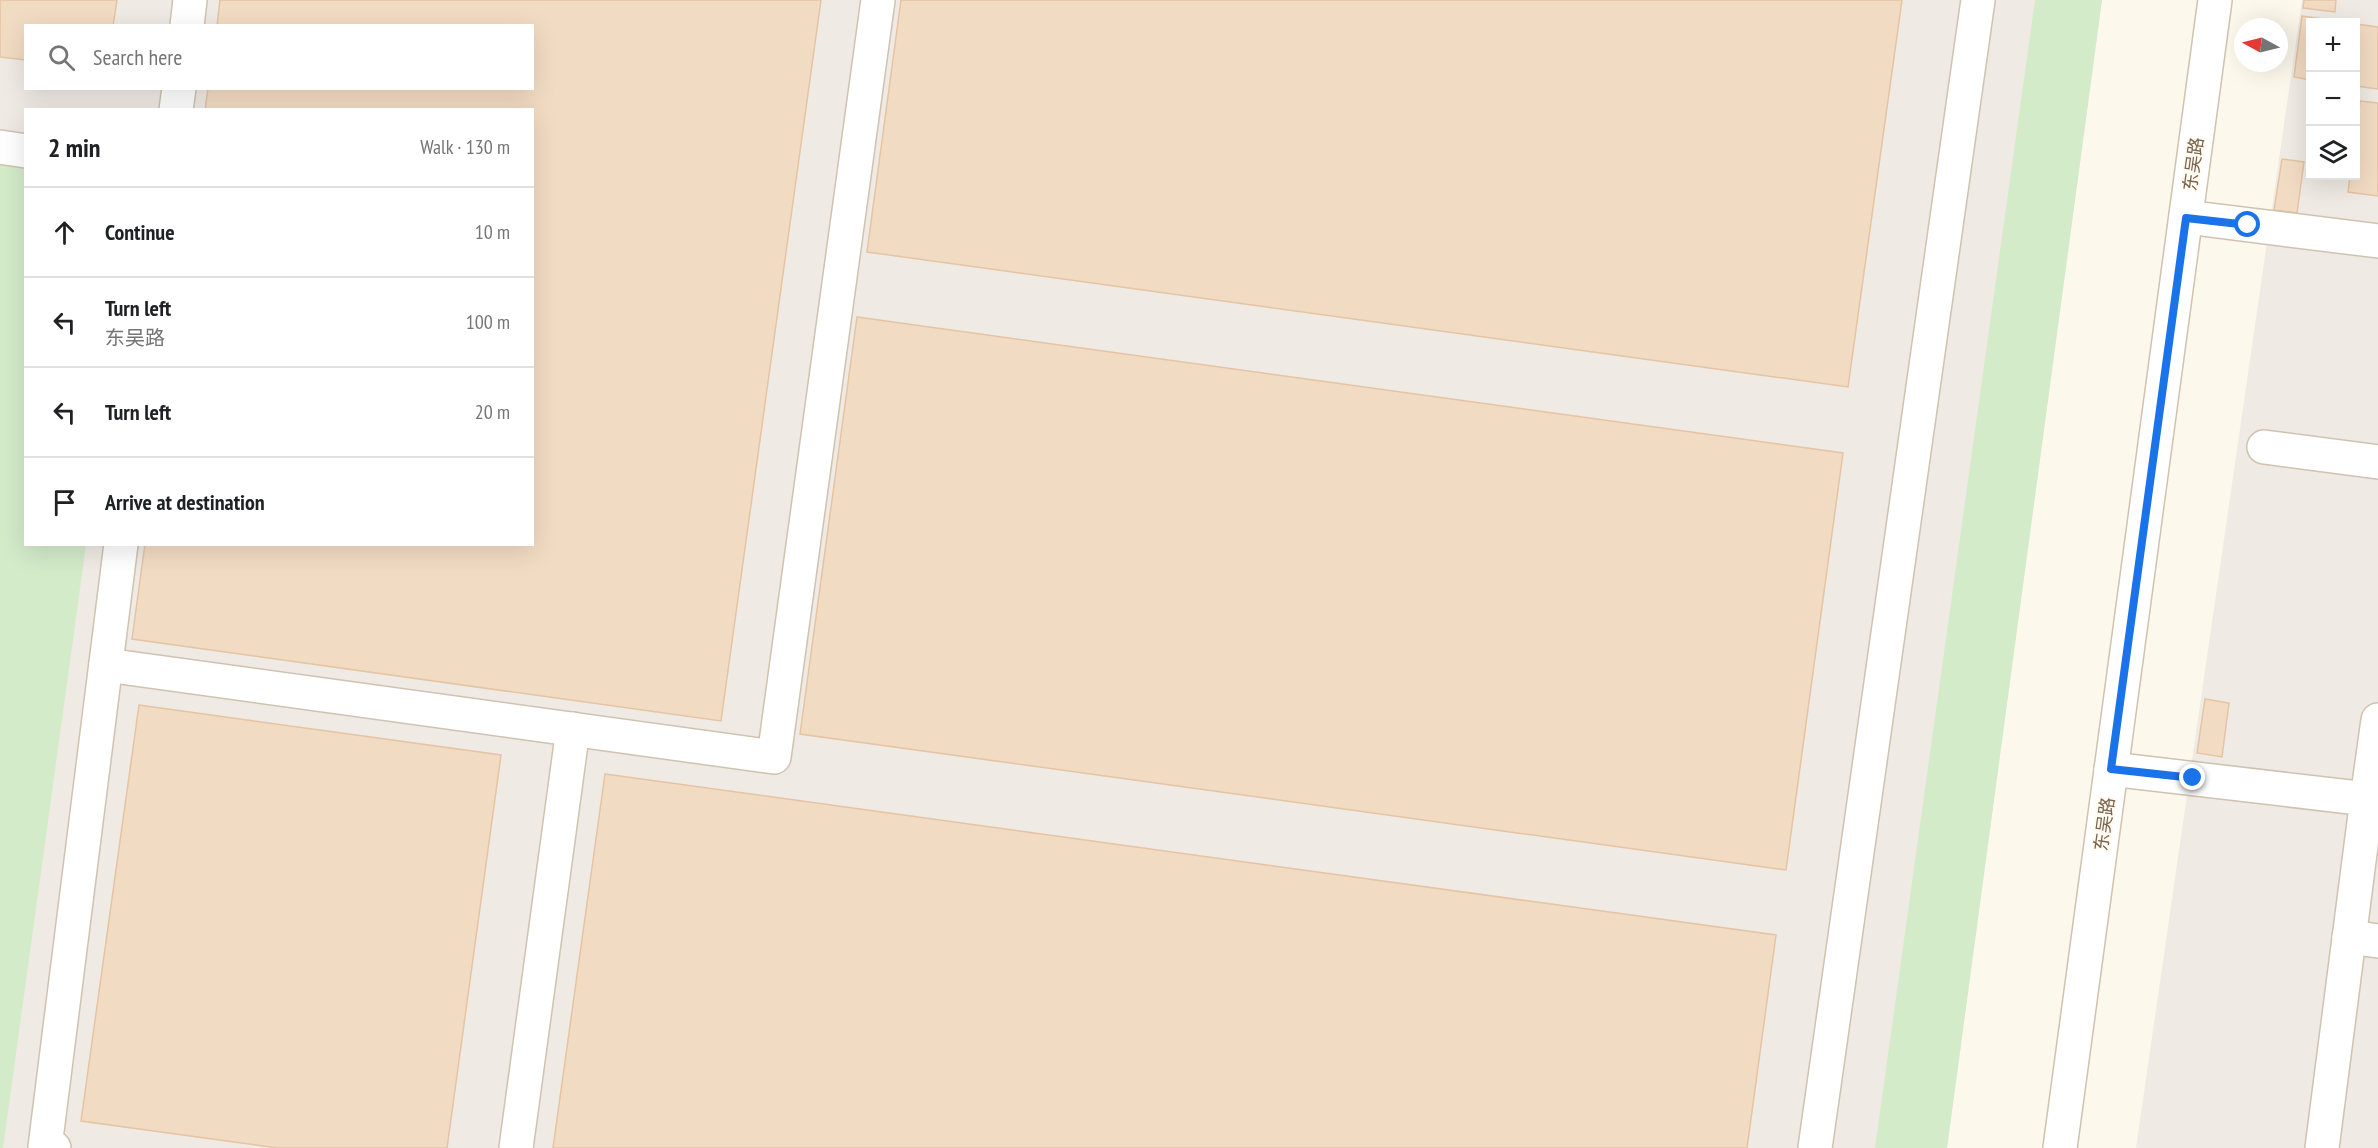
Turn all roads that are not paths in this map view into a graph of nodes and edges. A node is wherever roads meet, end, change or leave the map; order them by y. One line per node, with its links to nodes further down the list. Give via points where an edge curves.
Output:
1 (190, 0): 5 (street)
2 (878, 0): 17 (street, via 774,757)
3 (1978, 0): 23 (street)
4 (2215, 0): 10 (street, 东吴路)
5 (187, 24)
6 (179, 90): 7 (street)
7 (176, 108)
8 (0, 147): 9 (street)
9 (24, 151)
10 (2186, 218): 11 (street); 18 (street, 东吴路)
11 (2378, 241)
12 (2264, 447): 13 (street)
13 (2378, 462)
14 (121, 546): 15 (street)
15 (106, 665): 17 (street); 21 (street, via 45,1147)
16 (2378, 720): 19 (street)
17 (573, 729): 22 (street)
18 (2111, 769): 19 (street); 24 (street, 东吴路)
19 (2367, 799): 20 (street)
20 (2364, 939): 25 (street)
21 (54, 1148)
22 (516, 1148)
23 (1815, 1148)
24 (2060, 1148)
25 (2322, 1148)

